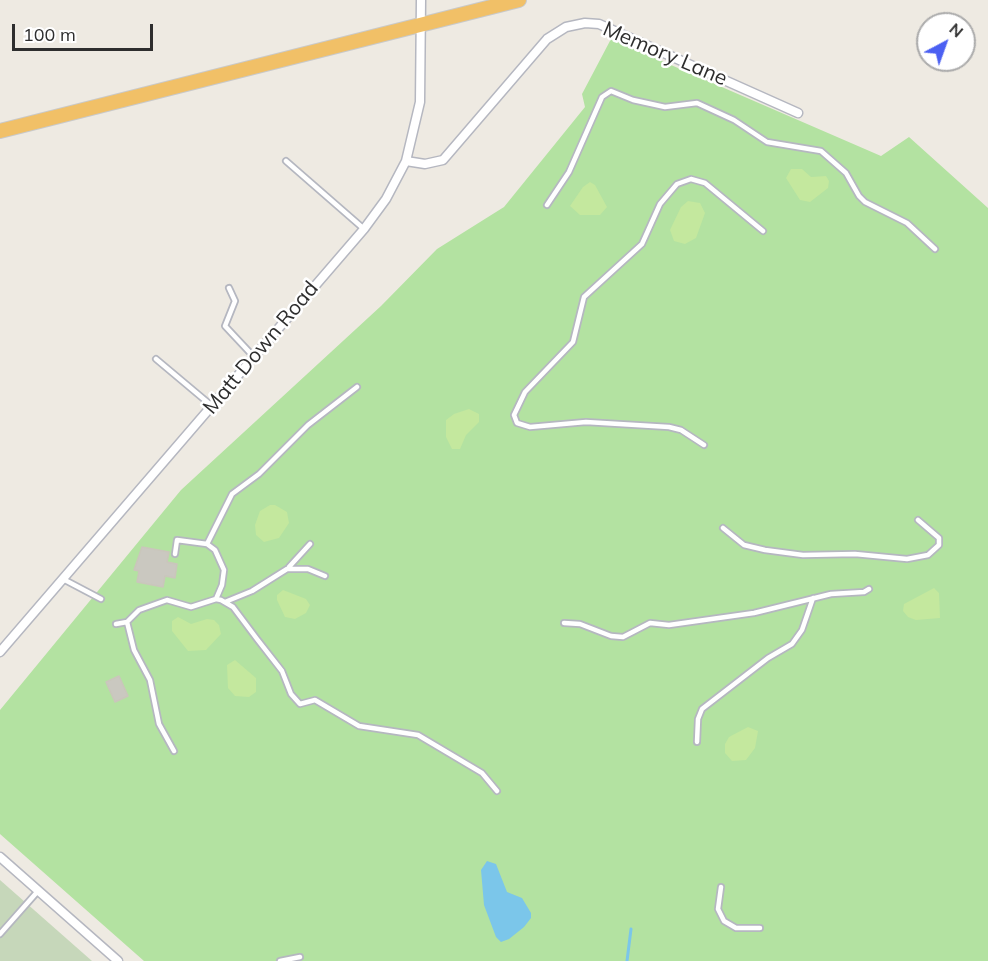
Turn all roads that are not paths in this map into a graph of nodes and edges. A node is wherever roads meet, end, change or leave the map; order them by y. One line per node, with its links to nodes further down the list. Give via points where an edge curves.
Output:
1 (421, 0): 3 (street, Matt Down Road)
2 (519, 0): 3 (highway)
3 (420, 25): 5 (highway); 7 (street, Matt Down Road, via 420,102)
4 (798, 112): 7 (street, Memory Lane, via 600,24 585,23 566,27 547,39 443,159 425,164)
5 (0, 131)
6 (286, 161): 9 (lane)
7 (406, 161): 9 (street, Matt Down Road)
8 (547, 205): 11 (lane, via 579,152 602,97 611,90 665,107 697,102 767,142 821,151 846,173 865,202 907,223)
9 (364, 229): 13 (street, Matt Down Road)
10 (763, 231): 17 (lane, via 705,183 691,179 677,184 660,204 642,244 584,297 573,342 525,392 514,416 517,423 530,427 579,422 669,427)
11 (935, 249)
12 (229, 288): 13 (lane, via 235,301 225,326)
13 (254, 357): 16 (street, Matt Down Road)
14 (156, 359): 16 (lane)
15 (357, 387): 20 (lane, via 308,425 260,474 232,494)
16 (212, 406): 25 (street, Matt Down Road)
17 (704, 445)
18 (918, 520): 19 (lane, via 939,538 939,545 928,555 907,559 765,550 744,544)
19 (723, 528)
20 (207, 544): 22 (lane, via 177,540); 29 (lane, via 220,556 224,570)
21 (310, 544): 23 (lane)
22 (175, 554)
23 (286, 569): 24 (lane, via 308,569); 30 (lane, via 252,591)
24 (325, 576)
25 (63, 579): 28 (lane); 34 (street, Matt Down Road)
26 (868, 589): 27 (lane)
27 (813, 598): 32 (lane, via 754,613 663,625 650,623 623,637); 35 (lane, via 802,630 792,644 702,710)
28 (101, 599)
29 (216, 599): 30 (lane); 31 (lane, via 191,607 167,600 139,610)
30 (225, 602): 37 (lane, via 282,671 287,687 300,704 315,700 359,726 418,735 482,772)
31 (127, 622): 33 (lane); 36 (lane, via 134,650 150,680 159,724)
32 (564, 623)
33 (116, 624)
34 (0, 652)
35 (697, 742)
36 (174, 752)
37 (497, 791)
38 (0, 857): 40 (street)
39 (722, 887): 41 (lane, via 718,902 723,921 736,928)
40 (38, 891): 42 (lane); 44 (street)
41 (760, 928)
42 (0, 934)
43 (300, 957): 45 (lane)
44 (118, 961)
45 (280, 961)

